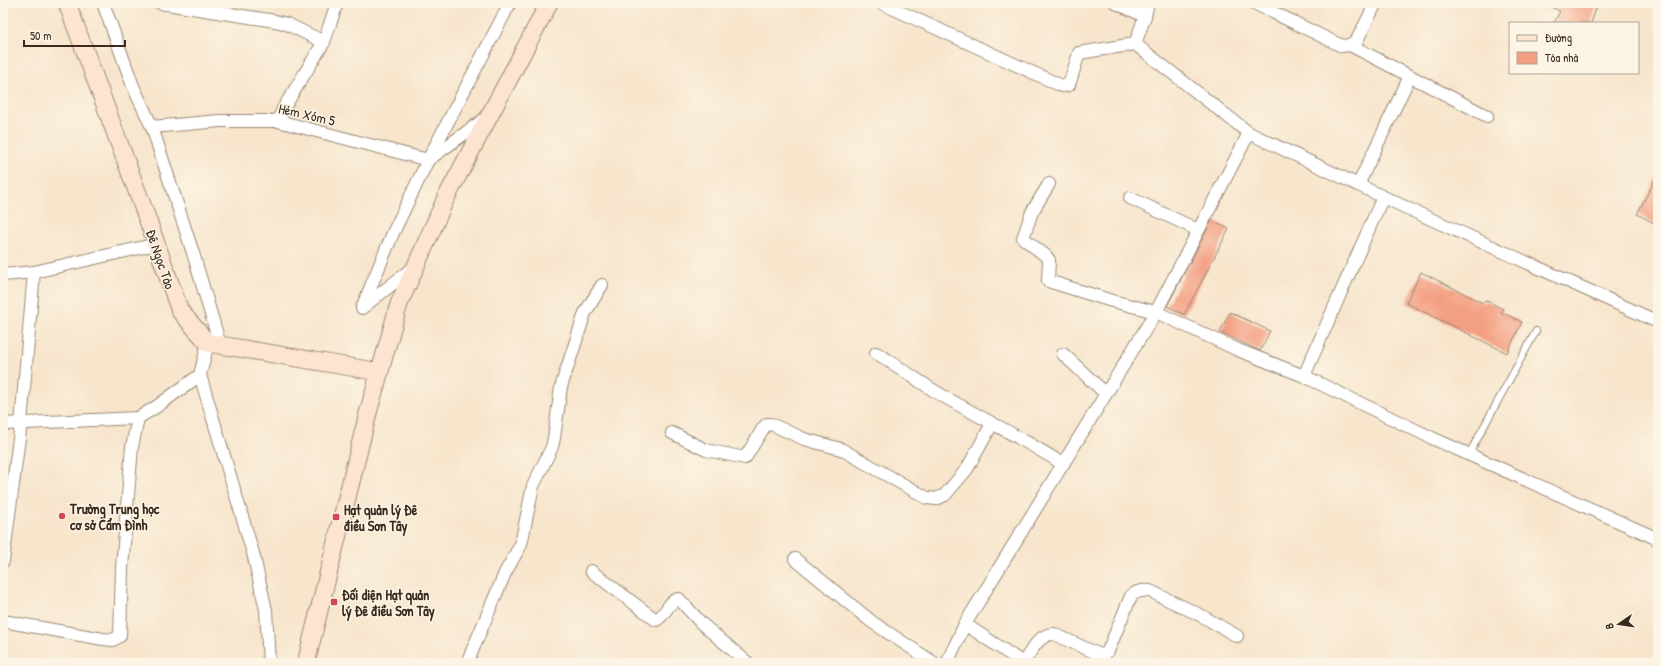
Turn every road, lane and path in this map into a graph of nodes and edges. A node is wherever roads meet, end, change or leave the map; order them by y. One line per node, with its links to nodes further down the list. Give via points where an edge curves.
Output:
1 (67, 3): 28 (main road, Đê Ngọc Tảo)
2 (103, 3): 20 (street, via 133,86)
3 (160, 3): 13 (street, via 288,24)
4 (337, 3): 13 (street)
5 (510, 3): 22 (street)
6 (549, 3): 18 (main road)
7 (881, 3): 14 (street, via 1062,86 1069,85 1079,53)
8 (1116, 3): 12 (street)
9 (1148, 3): 12 (street)
10 (1254, 3): 15 (street, via 1342,46)
11 (1376, 3): 15 (street, via 1357,40)
12 (1145, 16): 14 (street)
13 (324, 42): 19 (street)
14 (1135, 44): 21 (street)
15 (1350, 45): 16 (street)
16 (1410, 76): 17 (street); 24 (street)
17 (1486, 116)
18 (489, 117): 22 (street); 29 (main road, via 446,198)
19 (278, 121): 20 (street, Hẻm Xóm 5, via 220,121); 22 (street, Hẻm Xóm 5)
20 (152, 127): 36 (street, via 193,253)
21 (1249, 133): 24 (street); 27 (street)
22 (428, 160): 29 (street, via 393,233 362,308)
23 (1049, 184): 33 (street, via 1029,218 1023,238 1049,260 1048,281)
24 (1358, 185): 25 (street)
25 (1383, 197): 34 (street); 41 (street)
26 (1130, 198): 27 (street)
27 (1198, 230): 33 (street)
28 (157, 244): 30 (street); 36 (main road, Đê Ngọc Tảo, via 180,311)
29 (415, 267): 39 (main road, via 399,304)
30 (34, 272): 31 (street); 45 (street)
31 (3, 275)
32 (602, 285): 59 (street, via 585,313 561,387 554,438 533,486 521,544 505,573)
33 (1156, 312): 41 (street, via 1238,350); 42 (street)
34 (1658, 322)
35 (1536, 331): 48 (lane)
36 (214, 344): 39 (main road); 40 (street)
37 (876, 353): 46 (street)
38 (1063, 354): 42 (street)
39 (380, 372): 58 (main road)
40 (200, 375): 43 (street); 57 (street, via 253,553 266,610)
41 (1304, 376): 48 (street)
42 (1106, 394): 49 (street)
43 (138, 418): 45 (street); 54 (street, via 132,447 122,568 120,636 113,640 103,639)
44 (3, 424): 45 (street)
45 (21, 424): 52 (street)
46 (992, 424): 47 (street, via 967,469 945,495 936,499 927,498 841,449 804,439 771,424 764,427 745,458 706,450); 49 (street)
47 (672, 433)
48 (1469, 454): 50 (street)
49 (1063, 464): 55 (street)
50 (1658, 539)
51 (795, 559): 61 (street, via 872,622)
52 (3, 562)
53 (592, 571): 60 (street, via 656,620 672,602 679,600 702,624)
54 (3, 621)
55 (965, 624): 62 (street); 63 (street)
56 (1236, 636): 63 (street, via 1150,591 1138,591 1132,596 1104,655 1054,634 1048,634 1042,637)
57 (269, 663)
58 (306, 663)
59 (467, 663)
60 (748, 663)
61 (934, 663)
62 (947, 663)
63 (1023, 663)

